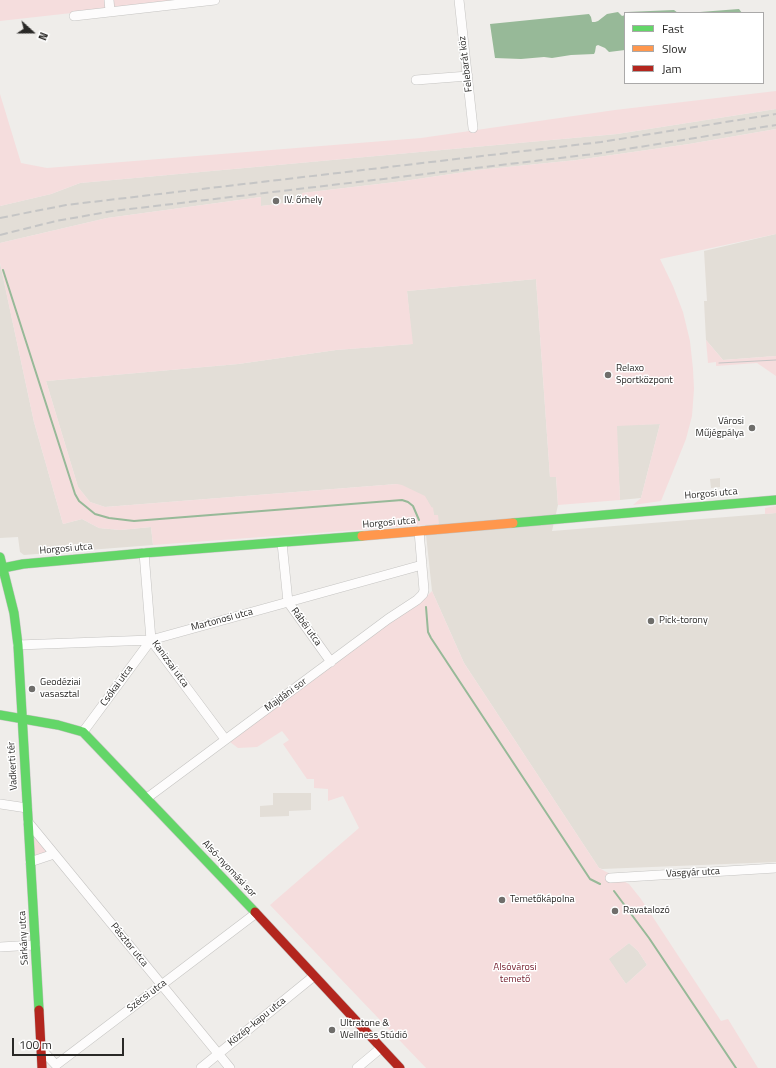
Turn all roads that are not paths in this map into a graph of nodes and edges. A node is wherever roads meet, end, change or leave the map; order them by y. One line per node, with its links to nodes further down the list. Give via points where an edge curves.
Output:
1 (109, 0): 4 (street)
2 (215, 0): 4 (street)
3 (459, 0): 6 (street, Felebarát köz)
4 (110, 11): 5 (street)
5 (74, 16)
6 (468, 76): 7 (street); 8 (street, Felebarát köz)
7 (416, 80)
8 (473, 128)
9 (776, 500): 10 (street, Horgosi utca)
10 (419, 531): 11 (street, Horgosi utca); 14 (street)
11 (282, 543): 12 (street, Horgosi utca); 16 (street, Rábéi utca)
12 (144, 553): 15 (street, Horgosi utca); 17 (street, Kanizsai utca)
13 (0, 557): 15 (street, Vadkerti tér)
14 (422, 565): 16 (street, Martonosi utca); 19 (street, Majdáni sor, via 423,594)
15 (3, 568): 18 (street, Vadkerti tér, via 14,613)
16 (288, 602): 17 (street, Martonosi utca); 19 (street, Rábéi utca)
17 (151, 640): 18 (street, Martonosi utca); 22 (street, Csókai utca); 23 (street, Kanizsai utca)
18 (18, 645): 21 (street, Vadkerti tér)
19 (331, 662): 23 (street, Majdáni sor)
20 (0, 715): 21 (street)
21 (21, 718): 22 (street); 26 (street, Vadkerti tér)
22 (83, 732): 24 (street, Alsó-nyomási sor)
23 (225, 739): 24 (street, Majdáni sor)
24 (147, 798): 32 (street, Alsó-nyomási sor)
25 (0, 804): 26 (street, Vadkerti tér)
26 (27, 808): 27 (street, Sárkány utca)
27 (28, 822): 28 (street, Pásztor utca); 29 (street, Sárkány utca)
28 (54, 854): 29 (street); 36 (street, Pásztor utca)
29 (30, 862): 33 (street, Sárkány utca)
30 (776, 868): 31 (street, Vasgyár utca)
31 (610, 878)
32 (255, 914): 35 (street, Alsó-nyomási sor); 36 (street, Szécsi utca)
33 (35, 945): 34 (street); 38 (street, Sárkány utca)
34 (0, 947)
35 (314, 976): 37 (street, Alsó-nyomási sor); 39 (street, Közép-kapu utca)
36 (162, 985): 39 (street, Pásztor utca); 40 (street, Szécsi utca)
37 (381, 1048): 44 (street); 45 (street, Alsó-nyomási sor)
38 (41, 1049): 40 (street, Szécsi utca); 41 (street, Sárkány utca)
39 (218, 1054): 42 (street, Közép-kapu utca); 43 (street, Pásztor utca)
40 (55, 1066)
41 (42, 1068)
42 (201, 1068)
43 (230, 1068)
44 (357, 1068)
45 (400, 1068)

